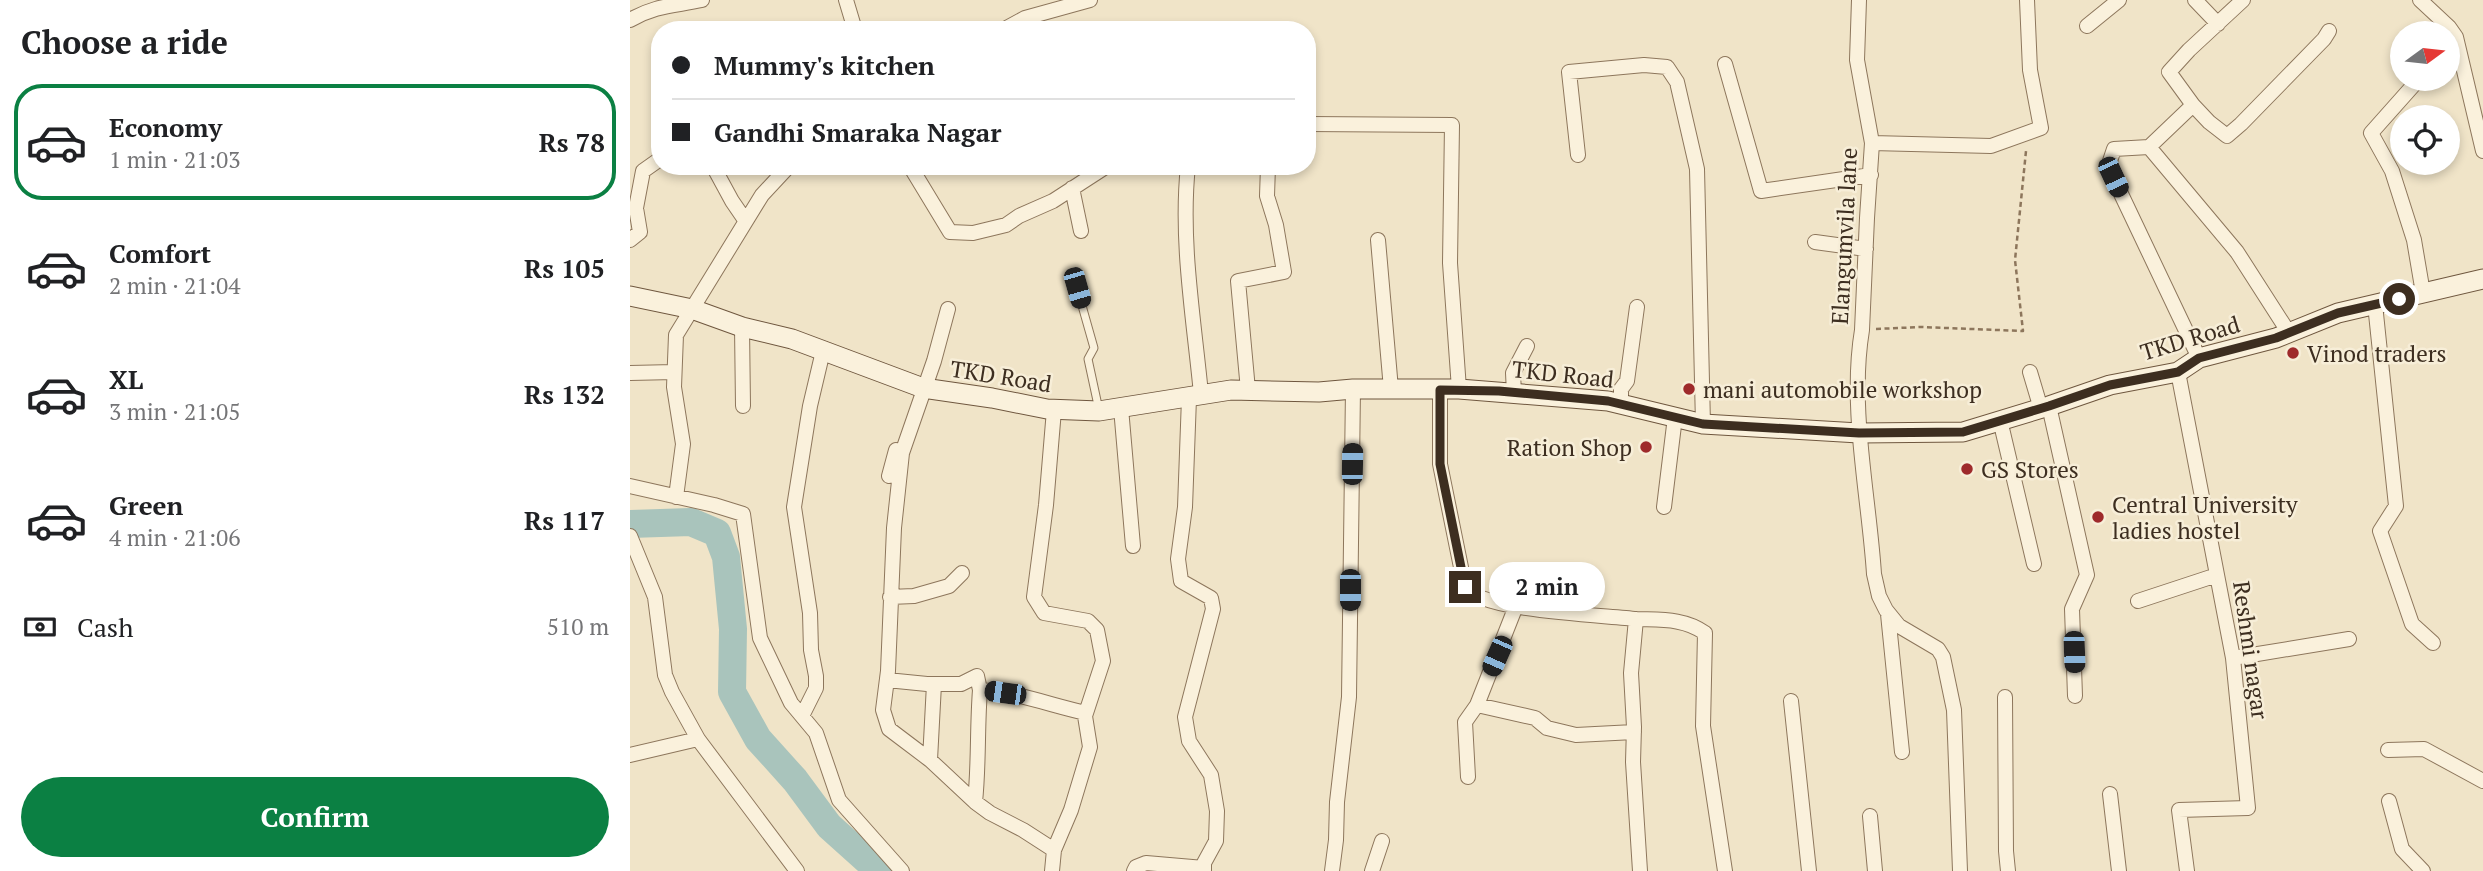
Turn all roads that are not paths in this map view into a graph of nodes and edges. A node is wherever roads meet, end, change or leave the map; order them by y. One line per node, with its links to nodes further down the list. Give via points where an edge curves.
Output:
1 (702, 0): 9 (street)
2 (846, 0): 12 (street)
3 (1090, 0): 13 (street)
4 (1859, 0): 24 (street, Elangumvila lane, via 1857,60)
5 (2027, 0): 24 (street, via 2030,69 2041,128 1991,146)
6 (2119, 0): 16 (street)
7 (2195, 0): 15 (street)
8 (2243, 0): 15 (street)
9 (663, 2): 11 (street)
10 (2426, 2): 14 (street)
11 (630, 20)
12 (852, 21)
13 (1020, 21)
14 (2443, 21)
15 (2218, 24): 22 (street, via 2169,72)
16 (2087, 26)
17 (2329, 32): 22 (street, via 2227,136)
18 (2460, 60): 21 (street)
19 (1725, 64): 29 (street, via 1761,191)
20 (2408, 91): 45 (street, via 2371,133 2392,171 2414,240)
21 (2477, 98): 26 (street)
22 (2193, 105): 25 (street)
23 (1316, 124): 63 (street, via 1452,124)
24 (1872, 144): 29 (street, Elangumvila lane)
25 (2149, 147): 52 (street, via 2238,252); 55 (street, via 2114,149 2111,169)
26 (2483, 151)
27 (1578, 155): 75 (street, via 1569,72 1667,67 1677,82 1697,169)
28 (651, 165): 39 (street, via 643,171 636,208 640,232)
29 (1871, 174): 42 (street, Elangumvila lane)
30 (718, 175): 37 (street)
31 (781, 175): 37 (street)
32 (915, 175): 36 (street, via 950,232 973,233 1006,225)
33 (1093, 175): 36 (street)
34 (1187, 175): 66 (street)
35 (1268, 175): 64 (street, via 1267,196 1284,272 1238,281)
36 (1072, 188): 38 (street)
37 (745, 220): 49 (street)
38 (1081, 231)
39 (630, 240)
40 (1378, 240): 62 (street)
41 (1815, 242): 42 (street)
42 (1866, 249): 76 (street, Elangumvila lane)
43 (2483, 279): 45 (street, TKD Road)
44 (1077, 288): 72 (lane, via 1094,348 1087,359)
45 (2424, 293): 47 (street, TKD Road)
46 (630, 296): 49 (street, TKD Road)
47 (2375, 304): 52 (street, TKD Road); 92 (street, via 2396,506 2380,531 2412,624)
48 (1637, 307): 67 (street)
49 (692, 309): 51 (street, TKD Road); 56 (street, via 676,335)
50 (948, 309): 60 (street, via 938,350)
51 (742, 327): 54 (street, TKD Road); 68 (street)
52 (2289, 333): 55 (street, TKD Road)
53 (1527, 346): 65 (street, via 1513,373)
54 (823, 351): 60 (street, TKD Road); 102 (street, via 794,507 816,676 816,688)
55 (2199, 358): 58 (street, TKD Road)
56 (674, 372): 59 (street); 79 (street, via 683,444)
57 (2030, 372): 69 (street)
58 (2178, 372): 69 (street, TKD Road, via 2110,385); 85 (street, Reshmi nagar)
59 (630, 373)
60 (919, 386): 71 (street, TKD Road); 77 (street); 86 (street, via 902,453)
61 (1353, 389): 62 (street, TKD Road); 64 (street, TKD Road); 122 (street, via 1349,697)
62 (1391, 389): 63 (street, TKD Road)
63 (1450, 389): 65 (street, TKD Road); 88 (street, via 1440,464 1465,587 1469,594)
64 (1248, 390): 66 (street, TKD Road)
65 (1514, 393): 67 (street, TKD Road)
66 (1195, 396): 70 (street, TKD Road); 117 (street, via 1178,559 1181,581 1211,598 1213,609 1185,716 1189,741 1210,775 1217,811 1216,841)
67 (1621, 404): 73 (street, TKD Road)
68 (743, 406)
69 (2045, 407): 74 (street, TKD Road); 97 (street, via 2087,575 2072,609)
70 (1121, 408): 72 (street, TKD Road); 82 (street)
71 (1054, 410): 72 (street, TKD Road); 101 (street, via 1034,597 1044,613 1088,621 1097,631 1103,661)
72 (1099, 411)
73 (1675, 416): 75 (street, TKD Road); 80 (street)
74 (2000, 420): 76 (street, TKD Road, via 1963,432); 83 (street)
75 (1703, 424): 76 (street, TKD Road)
76 (1859, 433): 89 (street, Elangumvila lane, via 1874,574)
77 (888, 475)
78 (630, 486): 79 (street)
79 (676, 497): 102 (street, via 743,514 760,638 791,703)
80 (1664, 507)
81 (630, 536): 104 (street, via 655,597 665,675)
82 (1133, 546)
83 (2034, 564)
84 (962, 573): 86 (street, via 949,586)
85 (2217, 575): 87 (street); 93 (street, Reshmi nagar)
86 (890, 597): 94 (street)
87 (2138, 601)
88 (1516, 607): 90 (street); 100 (street)
89 (1888, 613): 106 (street); 128 (street, via 1943,657 1954,710)
90 (1636, 619): 103 (street, via 1631,673); 125 (street, via 1674,620 1704,633 1703,726)
91 (2349, 639): 93 (street)
92 (2432, 643)
93 (2233, 659): 131 (street, Reshmi nagar, via 2248,808 2179,810)
94 (887, 680): 95 (street); 108 (street, via 883,710 889,729)
95 (934, 684): 96 (street, via 961,684 977,676); 108 (street)
96 (980, 690): 101 (street); 113 (street)
97 (2075, 696)
98 (2005, 697): 129 (street)
99 (1791, 701): 126 (street)
100 (1477, 705): 103 (street, via 1535,718 1547,728 1576,735); 109 (street, via 1465,722)
101 (1086, 713): 116 (street, via 1090,747)
102 (802, 716): 119 (street, via 816,733 839,800)
103 (1634, 732): 124 (street)
104 (698, 739): 107 (street); 118 (street)
105 (2388, 750): 110 (street, via 2424,749)
106 (1902, 752)
107 (630, 755)
108 (930, 760): 113 (street)
109 (1468, 777)
110 (2483, 781)
111 (2110, 794): 130 (street)
112 (2389, 801): 132 (street, via 2402,849)
113 (975, 802): 116 (street)
114 (1870, 816): 127 (street)
115 (1381, 841): 123 (street)
116 (1054, 850): 120 (street)
117 (1204, 869): 121 (street, via 1146,863)
118 (796, 871)
119 (901, 871)
120 (1052, 871)
121 (1134, 871)
122 (1332, 871)
123 (1372, 871)
124 (1640, 871)
125 (1725, 871)
126 (1809, 871)
127 (1875, 871)
128 (1960, 871)
129 (2008, 871)
130 (2119, 871)
131 (2187, 871)
132 (2423, 871)

